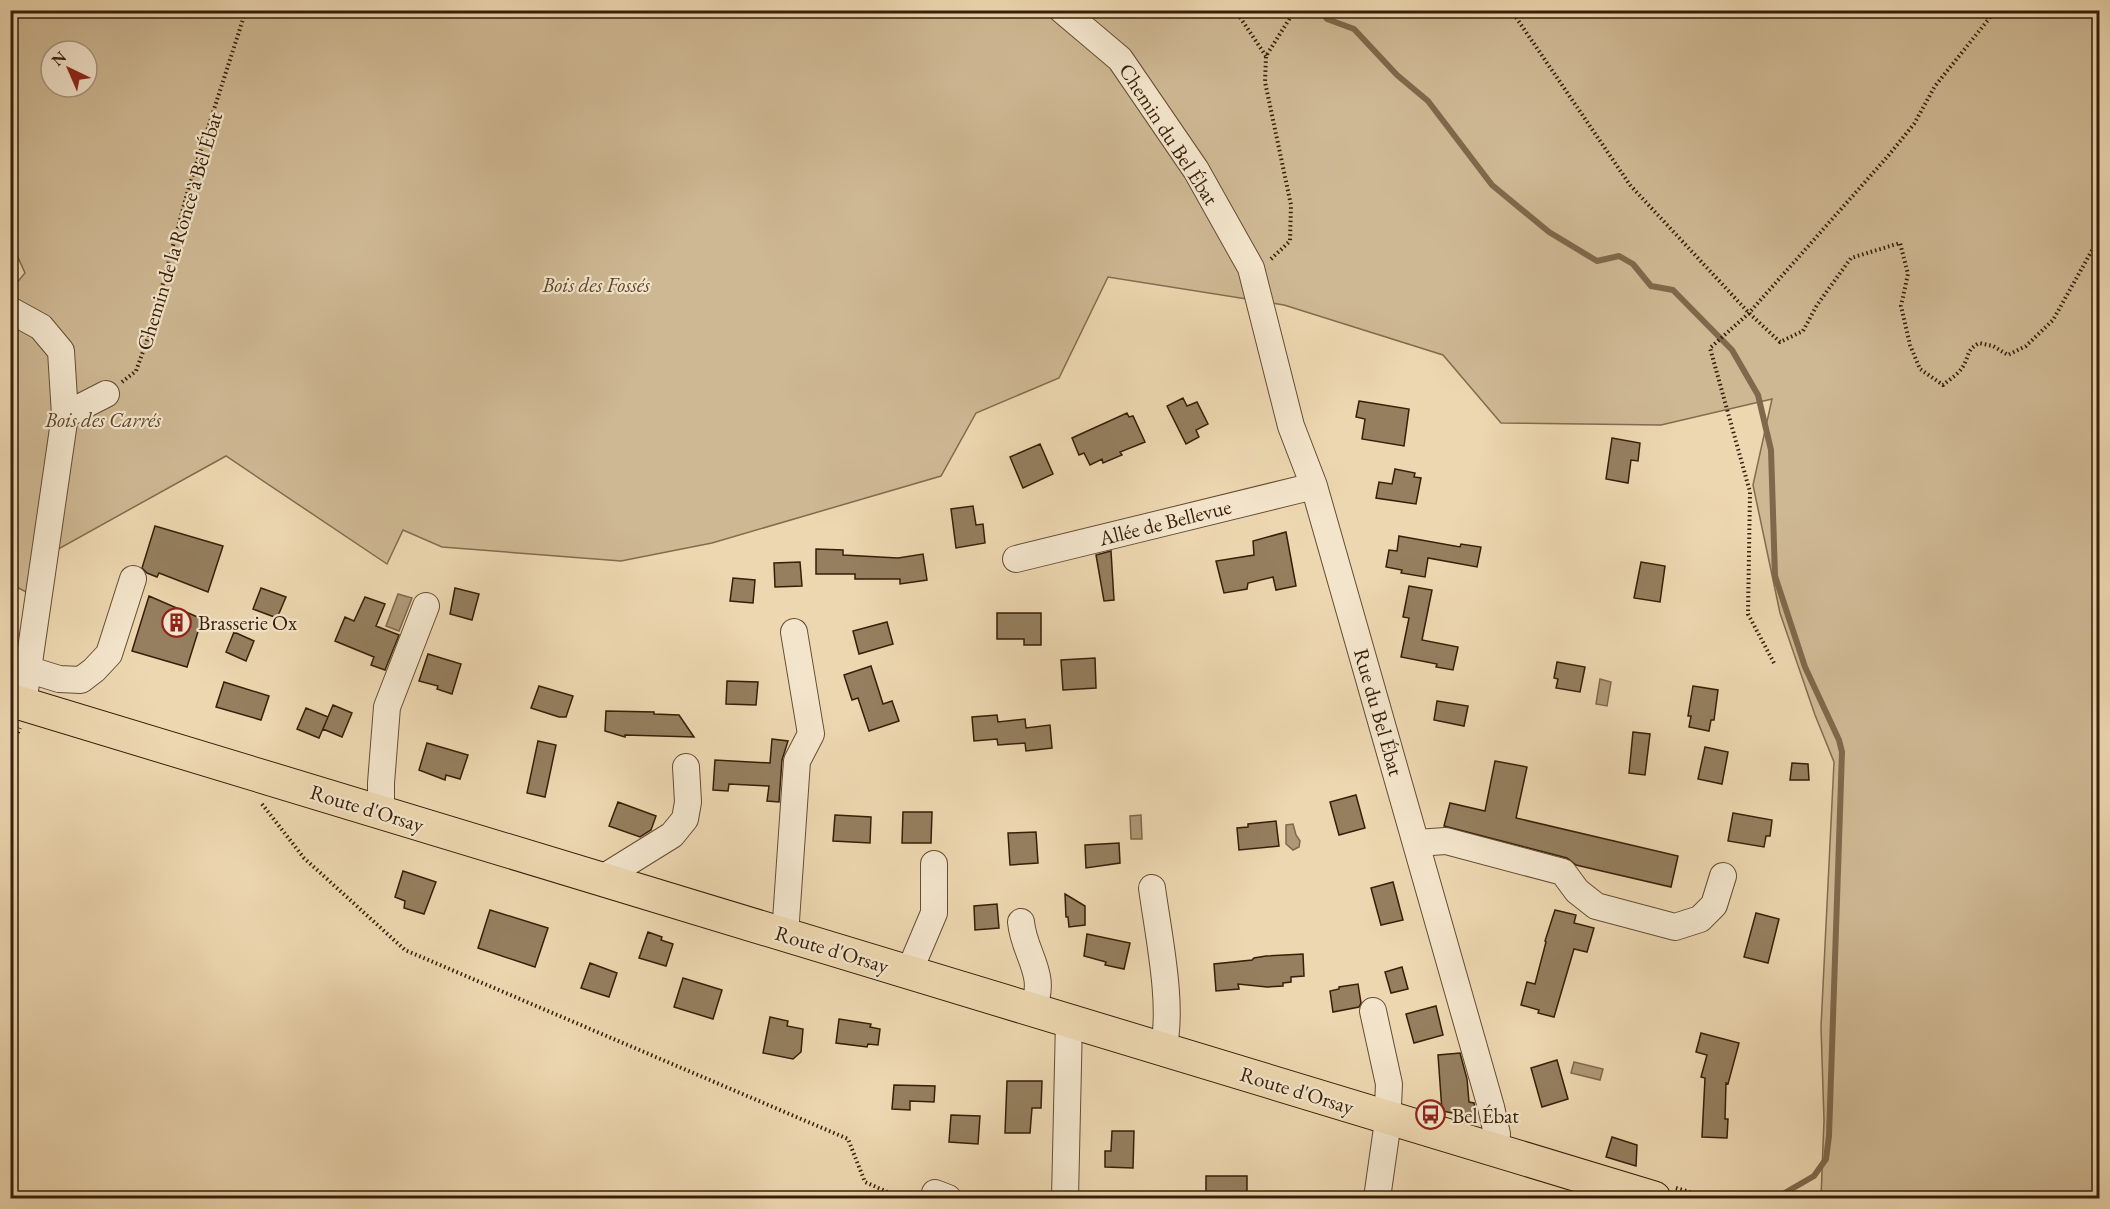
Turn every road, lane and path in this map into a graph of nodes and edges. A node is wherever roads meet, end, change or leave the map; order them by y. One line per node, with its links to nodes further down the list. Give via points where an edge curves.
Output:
1 (246, 10): 14 (path, Chemin de la Ronce à Bel Ébat, via 188,190 136,372)
2 (1062, 10): 11 (street, Chemin du Bel Ébat, via 1120,59 1196,171)
3 (1235, 10): 9 (path)
4 (1295, 10): 9 (path)
5 (1511, 10): 13 (path, via 1630,185)
6 (1965, 10): 8 (path)
7 (1996, 10): 8 (path)
8 (1989, 18): 13 (path, via 1935,86 1908,132)
9 (1266, 56): 11 (path, via 1264,82 1292,205 1290,241)
10 (2100, 236): 13 (path, via 2054,320 2026,346 2008,356 1993,346 1979,343 1972,347 1962,369 1943,385 1920,369 1910,345 1901,306 1908,274 1900,243 1851,258 1803,331 1780,342)
11 (1253, 272): 16 (street, Rue du Bel Ébat, via 1290,426)
12 (10, 310): 15 (street, via 41,327 61,351)
13 (1749, 313): 21 (path, via 1710,348 1750,492 1748,614)
14 (106, 394): 15 (street)
15 (65, 415): 22 (street)
16 (1314, 486): 17 (street, Allée de Bellevue); 27 (street, Rue du Bel Ébat)
17 (1016, 559)
18 (133, 579): 22 (street, via 109,654 94,670 81,680 59,679)
19 (426, 606): 26 (street, via 387,707)
20 (794, 632): 33 (street, via 811,734 797,761)
21 (1774, 663)
22 (30, 670): 23 (street)
23 (17, 702): 26 (main road, Route d'Orsay)
24 (686, 767): 30 (street, via 685,819 672,835)
25 (254, 800): 41 (path, via 264,806 304,858 405,950 848,1139 865,1182)
26 (381, 813): 30 (main road, Route d'Orsay)
27 (1416, 843): 29 (street, via 1446,841 1563,872 1577,891 1596,906 1675,927 1700,919 1714,905); 40 (street, Rue du Bel Ébat, via 1491,1107 1497,1134)
28 (934, 864): 34 (street, via 934,913)
29 (1723, 876)
30 (601, 879): 33 (main road, Route d'Orsay)
31 (1152, 888): 38 (street, via 1166,1002 1167,1034)
32 (1021, 922): 35 (street, via 1024,943 1038,980)
33 (785, 934): 34 (main road, Route d'Orsay)
34 (909, 972): 35 (main road, Route d'Orsay)
35 (1032, 1010): 37 (main road, Route d'Orsay)
36 (1373, 1011): 39 (street, via 1389,1084)
37 (1069, 1021): 38 (main road, Route d'Orsay); 42 (street)
38 (1163, 1049): 39 (main road, Route d'Orsay)
39 (1388, 1117): 40 (main road, Route d'Orsay); 43 (street)
40 (1495, 1149): 44 (main road, Route d'Orsay)
41 (901, 1198)
42 (1065, 1198)
43 (1377, 1198)
44 (1654, 1198)

